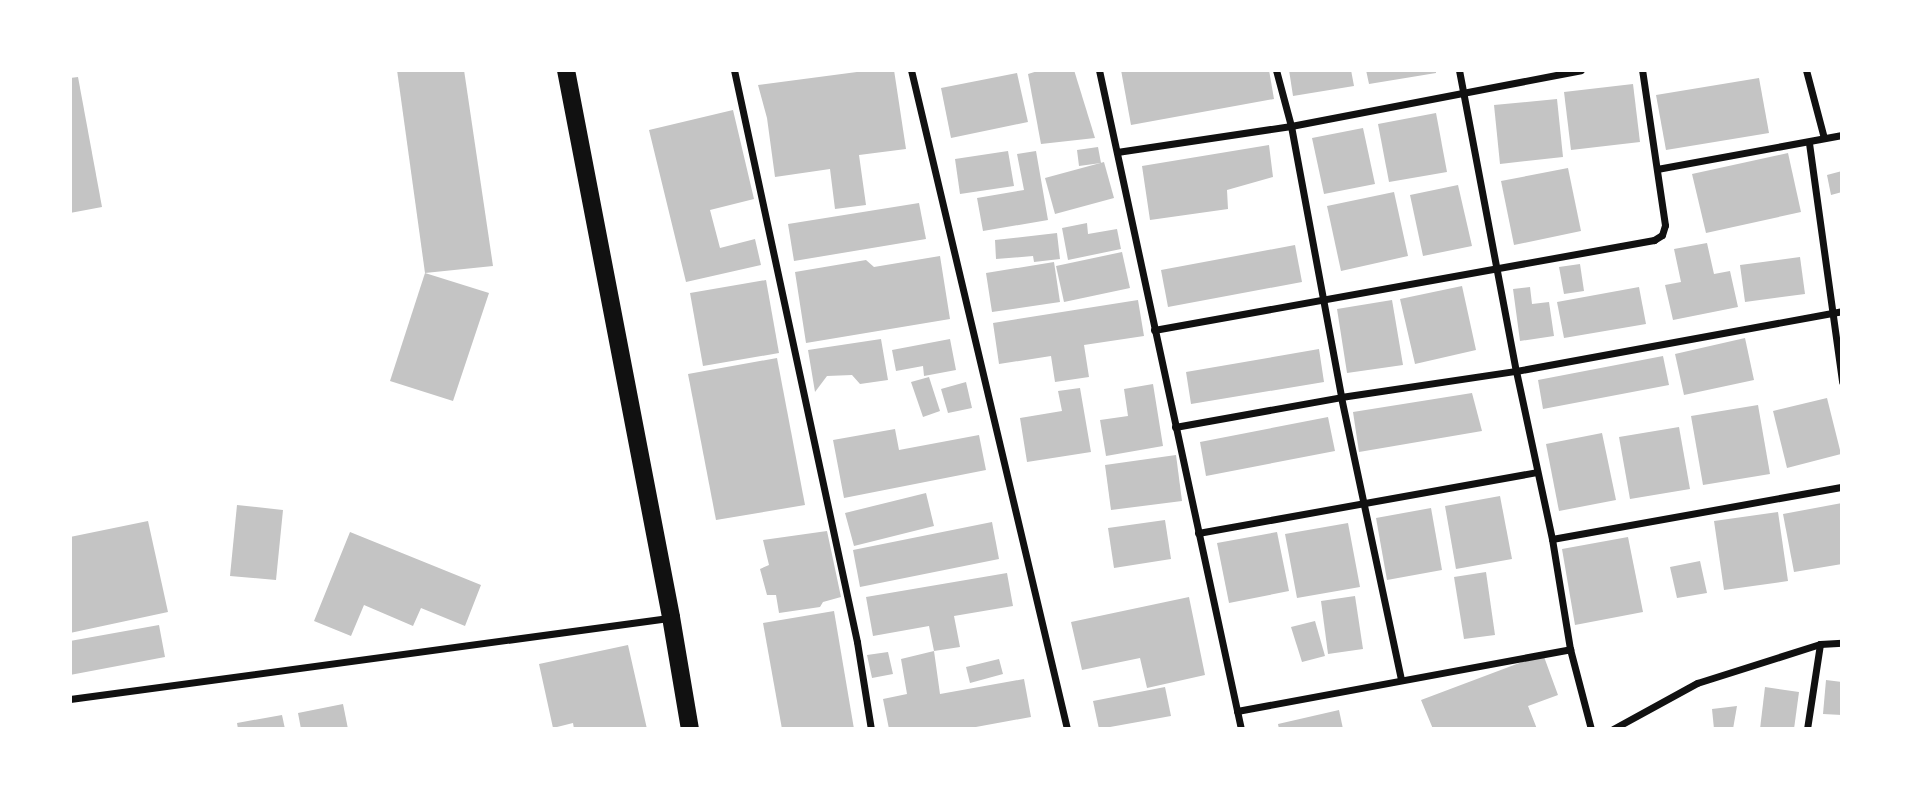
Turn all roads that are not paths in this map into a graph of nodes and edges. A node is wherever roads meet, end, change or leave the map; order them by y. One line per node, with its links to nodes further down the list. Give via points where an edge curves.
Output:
1 (566, 70): 31 (main road)
2 (734, 70): 39 (street, via 857,642)
3 (911, 70): 40 (street)
4 (1099, 70): 15 (street)
5 (1276, 70): 11 (street)
6 (1459, 70): 10 (street)
7 (1581, 70): 10 (street)
8 (1642, 70): 16 (street)
9 (1806, 70): 13 (street)
10 (1464, 91): 11 (street); 17 (street)
11 (1291, 126): 15 (street); 18 (street)
12 (1842, 135): 13 (street)
13 (1824, 138): 14 (street)
14 (1809, 143): 16 (street); 20 (street)
15 (1117, 152): 21 (street)
16 (1657, 169): 17 (street, via 1665,225 1654,240)
17 (1497, 269): 18 (street); 22 (street)
18 (1322, 300): 21 (street); 24 (street)
19 (1842, 311): 20 (street)
20 (1830, 313): 22 (street); 23 (street)
21 (1154, 330): 25 (street)
22 (1516, 371): 24 (street); 26 (street)
23 (1842, 382)
24 (1341, 397): 25 (street); 28 (street)
25 (1175, 427): 29 (street)
26 (1537, 472): 28 (street); 30 (street)
27 (1842, 487): 30 (street)
28 (1364, 505): 29 (street); 35 (street)
29 (1198, 533): 37 (street)
30 (1552, 539): 34 (street)
31 (671, 617): 36 (street); 38 (main road)
32 (1842, 643): 33 (street)
33 (1820, 644): 43 (street, via 1697,683); 44 (street)
34 (1570, 649): 35 (street); 42 (street)
35 (1402, 680): 37 (street)
36 (70, 699)
37 (1237, 711): 41 (street)
38 (690, 729)
39 (871, 729)
40 (1067, 729)
41 (1241, 729)
42 (1591, 729)
43 (1613, 729)
44 (1807, 729)

